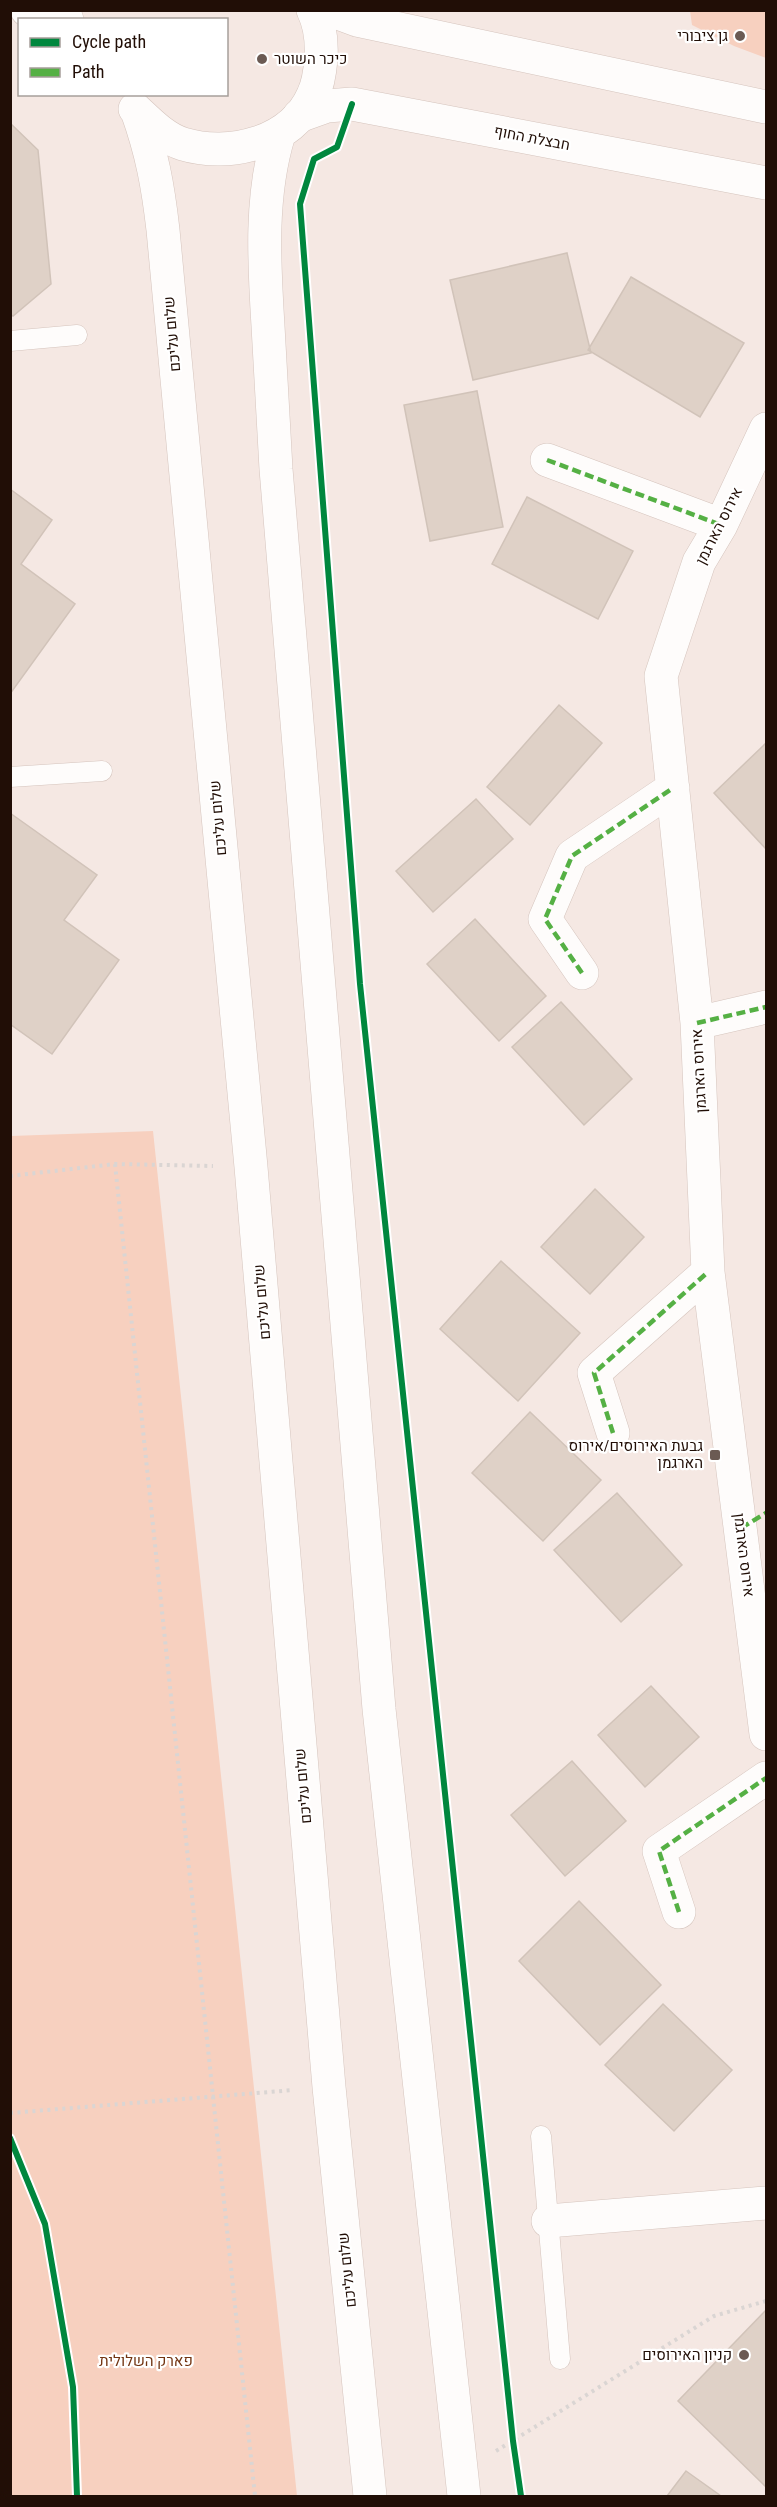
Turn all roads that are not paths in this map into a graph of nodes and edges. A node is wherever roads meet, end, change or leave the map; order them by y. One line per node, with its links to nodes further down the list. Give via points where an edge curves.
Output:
1 (27, 10): 4 (main road)
2 (313, 10): 7 (main road, via 322,43 320,70 313,95)
3 (330, 10): 6 (main road, via 357,20)
4 (44, 18)
5 (130, 103): 7 (main road, חבצלת החוף, via 160,132 182,144 233,148 254,144); 31 (main road, שלום עליכם, via 151,150 158,181 251,1167 329,2087)
6 (766, 107)
7 (289, 125): 8 (main road, חבצלת החוף, via 327,106 352,104); 30 (main road, via 270,162 266,229 276,469 379,1709)
8 (766, 183)
9 (77, 335): 10 (lane)
10 (10, 341)
11 (766, 429): 13 (main road, אירוס הארגמן)
12 (547, 460): 13 (main road)
13 (721, 525): 16 (main road, אירוס הארגמן, via 699,562 661,676)
14 (102, 771): 15 (lane)
15 (10, 777)
16 (673, 789): 17 (main road, via 572,856 545,919); 19 (main road, אירוס הארגמן)
17 (582, 973)
18 (766, 1007): 19 (main road)
19 (697, 1023): 20 (main road, אירוס הארגמן)
20 (708, 1272): 21 (main road, via 594,1373); 22 (main road, אירוס הארגמן)
21 (613, 1433)
22 (754, 1521): 23 (main road, אירוס הארגמן)
23 (766, 1734)
24 (766, 1778): 25 (main road, via 659,1851)
25 (679, 1912)
26 (540, 2136): 28 (lane)
27 (766, 2204): 28 (main road)
28 (548, 2221): 29 (lane)
29 (560, 2359)
30 (463, 2484)
31 (370, 2496)

